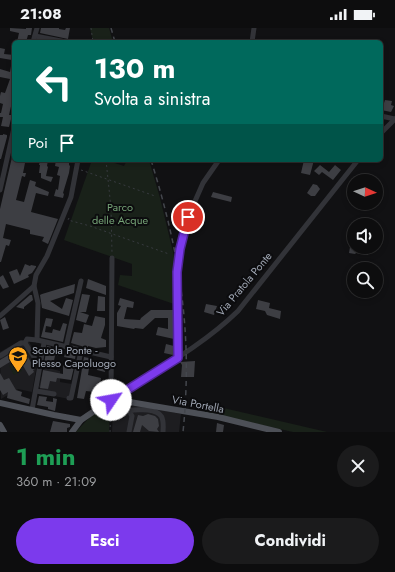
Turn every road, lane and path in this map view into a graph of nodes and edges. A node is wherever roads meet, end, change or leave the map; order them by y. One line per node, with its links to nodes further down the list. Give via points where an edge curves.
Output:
1 (36, 28): 4 (street)
2 (91, 28): 7 (path)
3 (254, 28): 8 (street)
4 (35, 36): 5 (street); 6 (street)
5 (34, 40)
6 (56, 40)
7 (93, 40)
8 (252, 40)
9 (383, 116): 10 (street)
10 (395, 119): 11 (street)
11 (383, 131)
12 (12, 137): 19 (street)
13 (78, 162): 17 (street)
14 (106, 162): 18 (path)
15 (218, 162): 36 (street, via 203,183 188,217 180,249 177,272)
16 (356, 162): 36 (street, Via Pratola Ponte, via 238,311 221,327)
17 (76, 169): 18 (path); 26 (street, via 71,197)
18 (108, 179): 20 (path); 22 (path)
19 (0, 190)
20 (155, 196)
21 (69, 218): 22 (path, via 68,220)
22 (112, 234): 23 (path); 24 (path)
23 (169, 254)
24 (112, 258): 35 (street)
25 (81, 281): 31 (street)
26 (34, 286): 27 (street); 28 (street, via 38,303)
27 (0, 316)
28 (37, 340): 29 (street, via 26,339); 30 (street)
29 (25, 343): 33 (street); 34 (street)
30 (44, 343): 31 (street); 37 (street)
31 (66, 347): 32 (street)
32 (81, 351): 35 (street); 39 (street)
33 (0, 356)
34 (34, 357)
35 (111, 357): 40 (street)
36 (178, 358): 40 (street, Via Pratola Ponte)
37 (36, 391): 38 (street); 43 (street)
38 (54, 394)
39 (70, 398)
40 (111, 399): 41 (main road, Via Portella); 45 (main road, Via Pratola Ponte); 49 (path)
41 (126, 401): 44 (street); 52 (main road, Via Portella)
42 (0, 403): 43 (main road)
43 (32, 410): 45 (main road)
44 (129, 411): 50 (street, via 132,416); 51 (street, via 157,411 163,419)
45 (81, 420): 48 (main road, Via Pratola Ponte)
46 (0, 425): 47 (main road)
47 (4, 432)
48 (72, 432)
49 (110, 432)
50 (129, 432)
51 (163, 432)
52 (279, 432)

